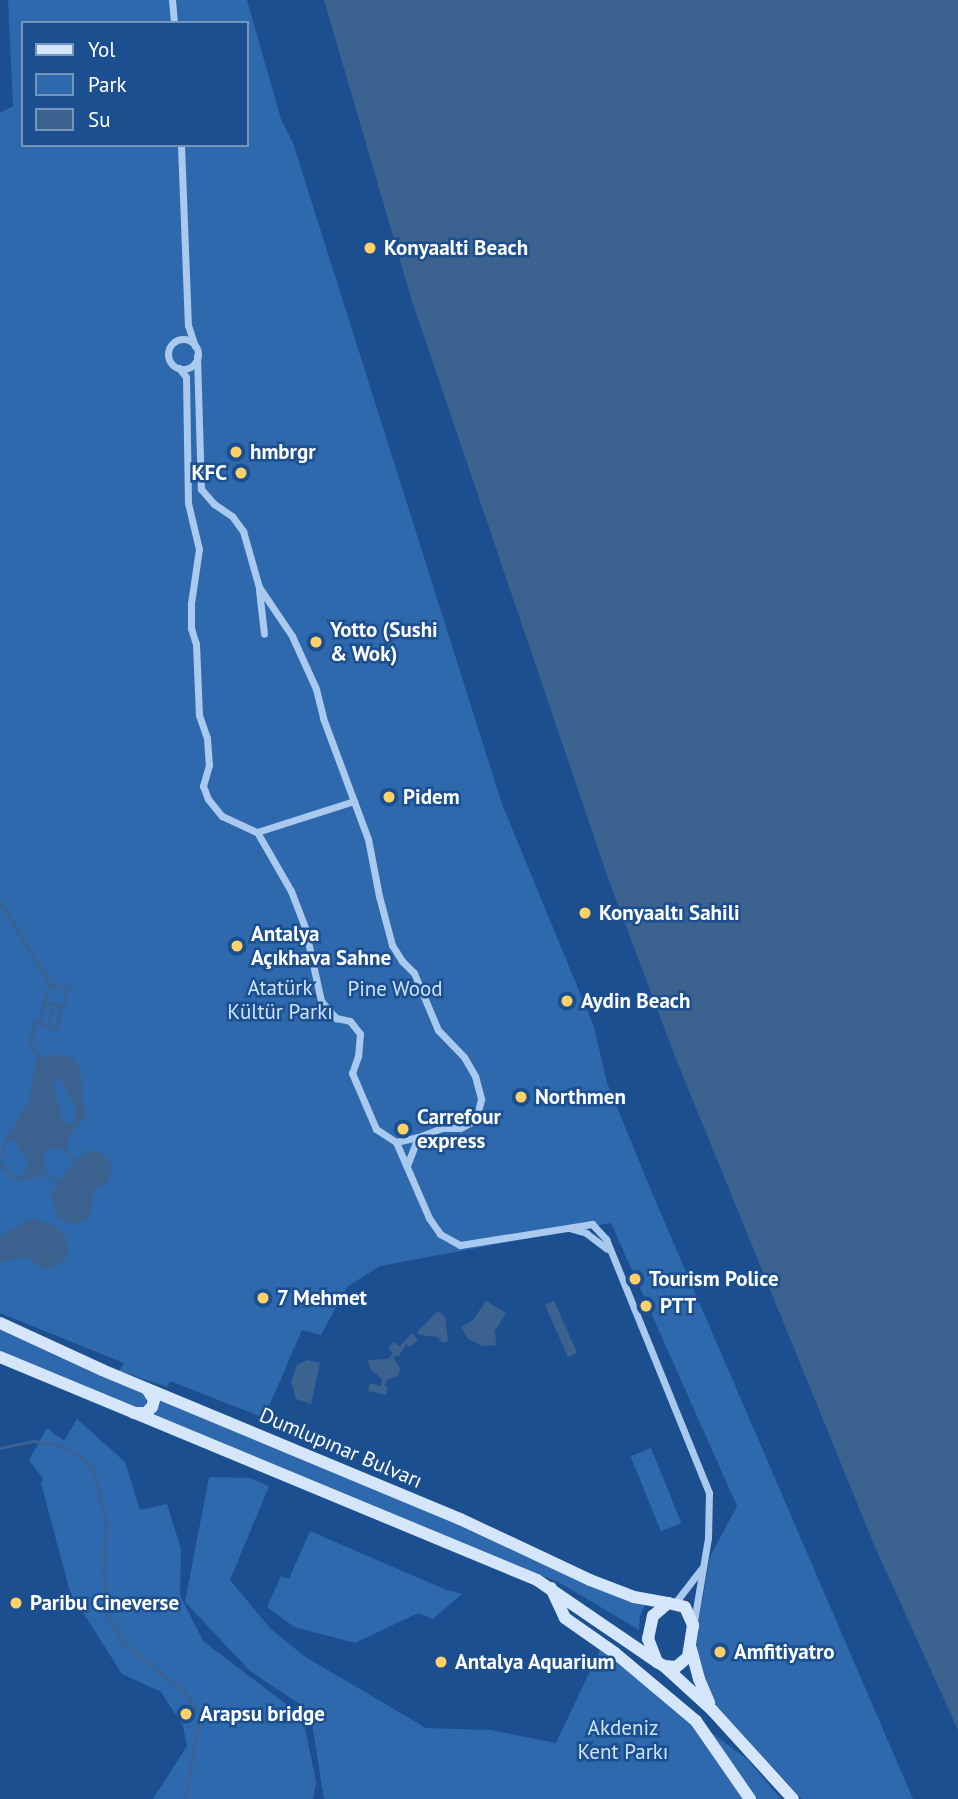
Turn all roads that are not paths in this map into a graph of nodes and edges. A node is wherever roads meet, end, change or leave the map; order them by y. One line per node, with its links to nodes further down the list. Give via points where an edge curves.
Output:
1 (172, 0): 2 (street)
2 (174, 21)
3 (181, 147): 4 (street)
4 (188, 325): 5 (street); 6 (street)
5 (177, 340): 6 (street); 8 (street, via 168,355)
6 (195, 346): 7 (street)
7 (198, 356): 8 (street, via 193,365); 9 (street, via 201,489 243,531)
8 (179, 368): 12 (street, via 186,377 188,503 199,549 191,628 196,644 199,715 207,738 209,765 203,786 222,816)
9 (259, 587): 10 (street); 11 (street, via 292,636 316,689)
10 (264, 634)
11 (354, 801): 12 (street); 13 (street, via 369,839 392,945 414,973 438,1030 475,1076 481,1099 476,1120)
12 (257, 832): 14 (street, via 291,891 305,928 321,1001 336,1018 351,1021 360,1034 352,1073 376,1129)
13 (418, 1137): 14 (street); 15 (street)
14 (396, 1142): 15 (street)
15 (407, 1165): 20 (street, via 429,1218 440,1234 460,1245 569,1228 596,1239 611,1255 709,1493)
16 (0, 1323): 18 (main road, Dumlupınar Bulvarı)
17 (0, 1357): 19 (main road)
18 (146, 1388): 19 (main road, via 154,1400 152,1407 146,1413); 22 (main road, Dumlupınar Bulvarı, via 460,1519 590,1580 642,1599)
19 (132, 1413): 21 (main road)
20 (705, 1561): 22 (street, via 697,1578); 23 (street)
21 (551, 1588): 25 (main road); 27 (main road, via 565,1618 696,1721)
22 (672, 1603): 23 (main road, via 688,1609); 25 (main road, via 655,1612 649,1627 649,1645)
23 (693, 1625): 24 (main road)
24 (691, 1649): 25 (main road, via 679,1665); 26 (main road)
25 (661, 1664): 26 (main road)
26 (712, 1710): 28 (main road)
27 (750, 1799)
28 (793, 1799)

